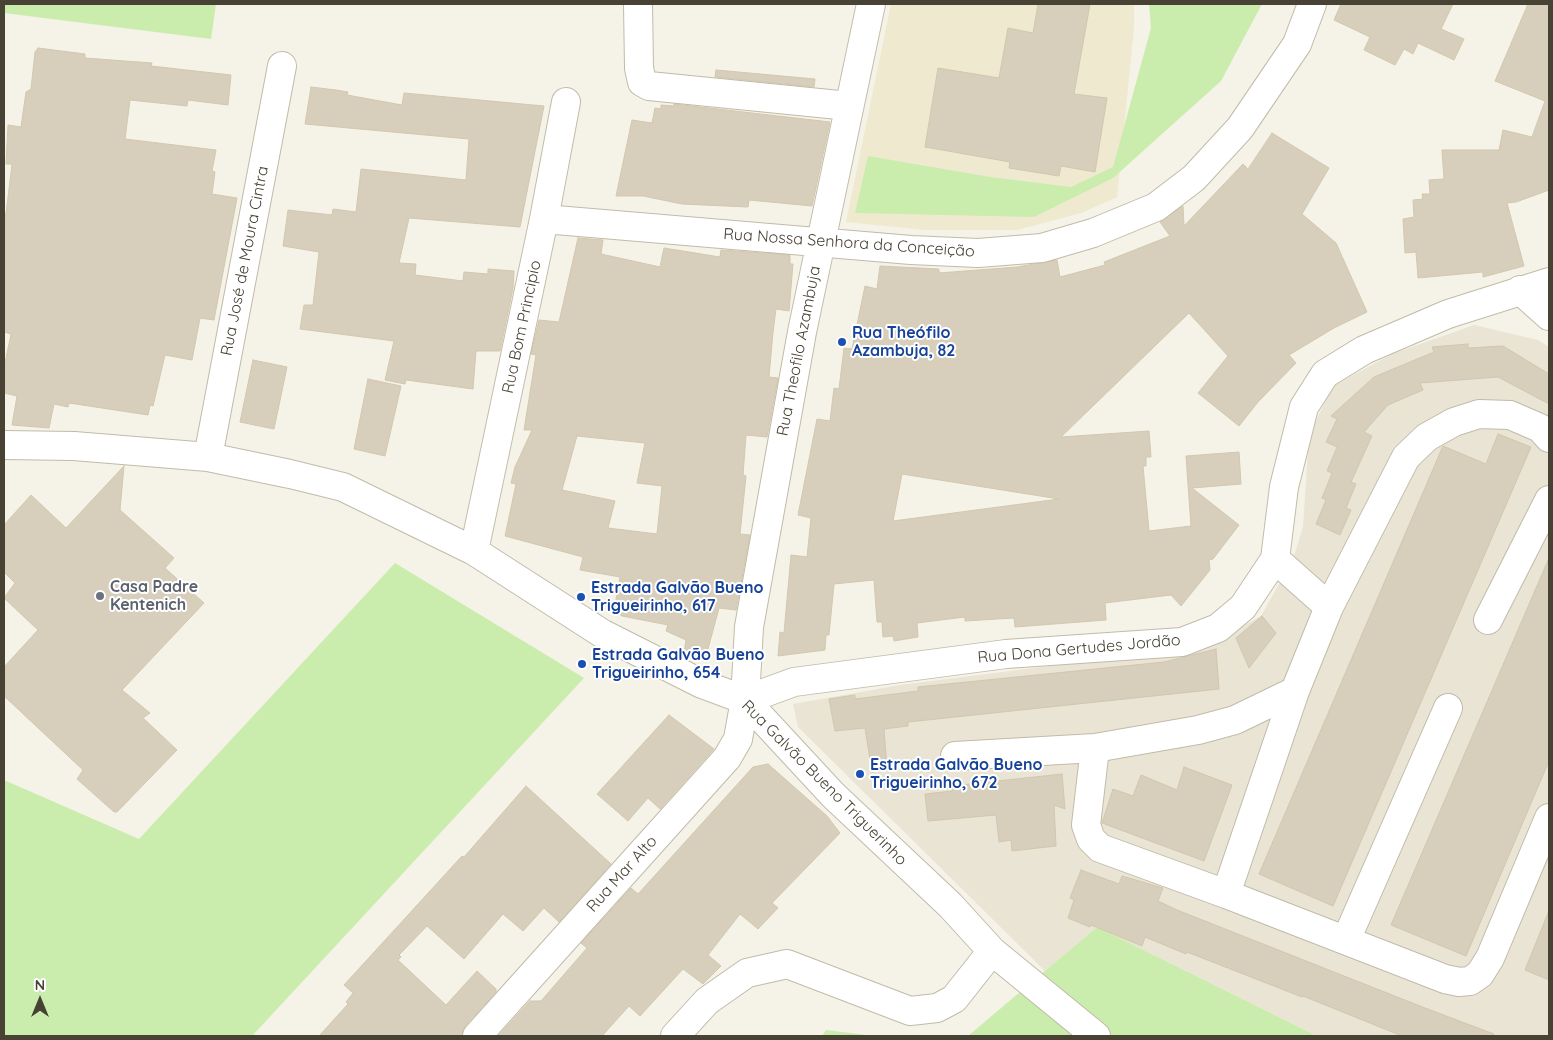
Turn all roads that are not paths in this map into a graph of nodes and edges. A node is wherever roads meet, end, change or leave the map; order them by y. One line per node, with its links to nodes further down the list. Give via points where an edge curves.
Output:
1 (638, 4): 6 (street, via 639,68 642,82 649,86)
2 (871, 4): 6 (street, Rua Theofilo Azambuja)
3 (1312, 4): 8 (street, Rua Nossa Senhora da Conceição, via 1298,44 1240,128 1194,178 1156,208 1093,233 1042,248 978,253)
4 (282, 66): 14 (street, Rua José de Moura Cintra)
5 (566, 102): 7 (street, Rua Bom Principio)
6 (849, 106): 8 (street, Rua Theofilo Azambuja)
7 (544, 219): 8 (street, Rua Nossa Senhora da Conceição); 16 (street, Rua Bom Principio)
8 (820, 244): 21 (street, Rua Theofilo Azambuja, via 749,627)
9 (1549, 282): 10 (street, Rua Dona Gertudes Jordão)
10 (1520, 290): 11 (street); 17 (street, Rua Dona Gertudes Jordão, via 1448,314 1364,350 1325,374 1304,407 1284,487)
11 (1549, 316)
12 (1549, 438): 18 (street, via 1540,428 1510,415 1480,414 1454,422 1427,437 1406,457)
13 (4, 445): 14 (street, Rua Galvão Bueno Triguerinho, via 74,446)
14 (208, 457): 16 (street, Rua Galvão Bueno Triguerinho, via 343,487)
15 (1549, 500): 19 (street)
16 (474, 552): 21 (street, Rua Galvão Bueno Triguerinho, via 604,634 702,684)
17 (1275, 559): 18 (street); 21 (street, Rua Dona Gertudes Jordão, via 1243,607 1218,628 1182,642 996,655 794,682)
18 (1329, 607): 20 (street)
19 (1488, 620)
20 (1295, 691): 23 (street, via 1234,720 1198,730); 26 (street)
21 (745, 700): 28 (street, Rua Galvão Bueno Triguerinho, via 832,795 950,905); 29 (street, Rua Mar Alto, via 738,739 727,758)
22 (1448, 708): 27 (street)
23 (1096, 748): 24 (street); 26 (street, via 1086,825 1090,839 1100,848)
24 (955, 756)
25 (1549, 818): 27 (street, via 1490,958 1480,974 1470,982 1445,979)
26 (1226, 894): 27 (street)
27 (1346, 940)
28 (992, 951): 30 (street, via 954,999 937,1008 910,1011 787,964 748,974 707,1001); 31 (street, Rua Galvão Bueno Triguerinho)
29 (477, 1036)
30 (675, 1036)
31 (1096, 1036)

